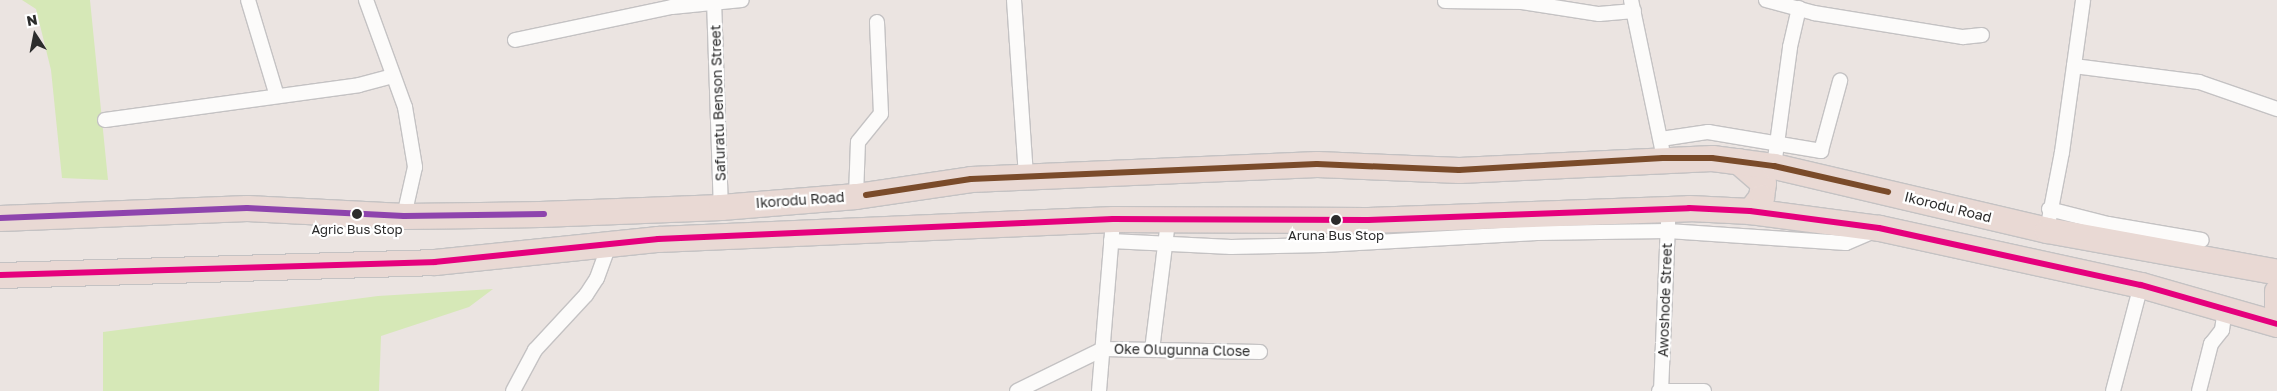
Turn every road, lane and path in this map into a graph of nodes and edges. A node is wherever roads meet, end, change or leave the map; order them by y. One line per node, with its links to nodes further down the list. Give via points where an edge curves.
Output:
1 (248, 0): 17 (street)
2 (366, 0): 15 (street)
3 (742, 0): 8 (street)
4 (1014, 0): 23 (street)
5 (1445, 0): 9 (street, via 1522,2 1599,14)
6 (1766, 0): 10 (street)
7 (2083, 0): 14 (street)
8 (714, 1): 13 (street); 25 (street, Safuratu Benson Street)
9 (1632, 6): 20 (street)
10 (1799, 8): 12 (street, via 1963,37); 21 (street, via 1790,47)
11 (877, 22): 24 (street, via 880,114 858,142)
12 (1982, 35)
13 (515, 40)
14 (2074, 66): 18 (street, via 2198,82); 30 (street)
15 (394, 76): 17 (street, via 359,85); 27 (street, via 404,107 415,167)
16 (1840, 81): 21 (street, via 1824,148 1816,152)
17 (277, 96): 19 (street)
18 (2277, 109)
19 (105, 120)
20 (1662, 149): 21 (street, via 1708,132); 22 (highway, Ikorodu Road); 23 (highway, Ikorodu Road, via 1459,170 1318,164)
21 (1776, 154): 22 (highway, Ikorodu Road); 30 (highway, Ikorodu Road)
22 (1738, 161): 26 (highway, via 1763,183 1761,197)
23 (1026, 178): 24 (highway, Ikorodu Road, via 971,179)
24 (856, 196): 25 (highway, Ikorodu Road)
25 (721, 206): 27 (highway, Ikorodu Road)
26 (1750, 211): 29 (highway); 31 (highway)
27 (404, 216): 28 (highway, Ikorodu Road, via 248,208)
28 (0, 218)
29 (1668, 220): 31 (street, via 1846,243); 33 (highway, via 1368,220); 49 (street, Awoshode Street)
30 (2048, 220): 34 (street, via 2108,224); 36 (highway, Ikorodu Road)
31 (1879, 228): 38 (highway)
32 (1112, 230): 33 (highway); 35 (highway); 43 (street)
33 (1166, 232): 44 (street)
34 (2202, 240)
35 (610, 243): 37 (highway, via 435,262); 46 (street, via 597,278 535,350)
36 (2277, 272)
37 (0, 275)
38 (2141, 285): 41 (highway); 51 (street)
39 (2277, 291): 40 (highway)
40 (2277, 306)
41 (2225, 309): 42 (highway); 52 (street, via 2222,330 2211,344)
42 (2277, 324)
43 (1103, 349): 44 (street, Oke Olugunna Close); 47 (street); 48 (street)
44 (1152, 350): 45 (street, Oke Olugunna Close)
45 (1260, 352)
46 (512, 391)
47 (1017, 391)
48 (1099, 391)
49 (1660, 391): 50 (street)
50 (1704, 391)
51 (2114, 391)
52 (2199, 391)

